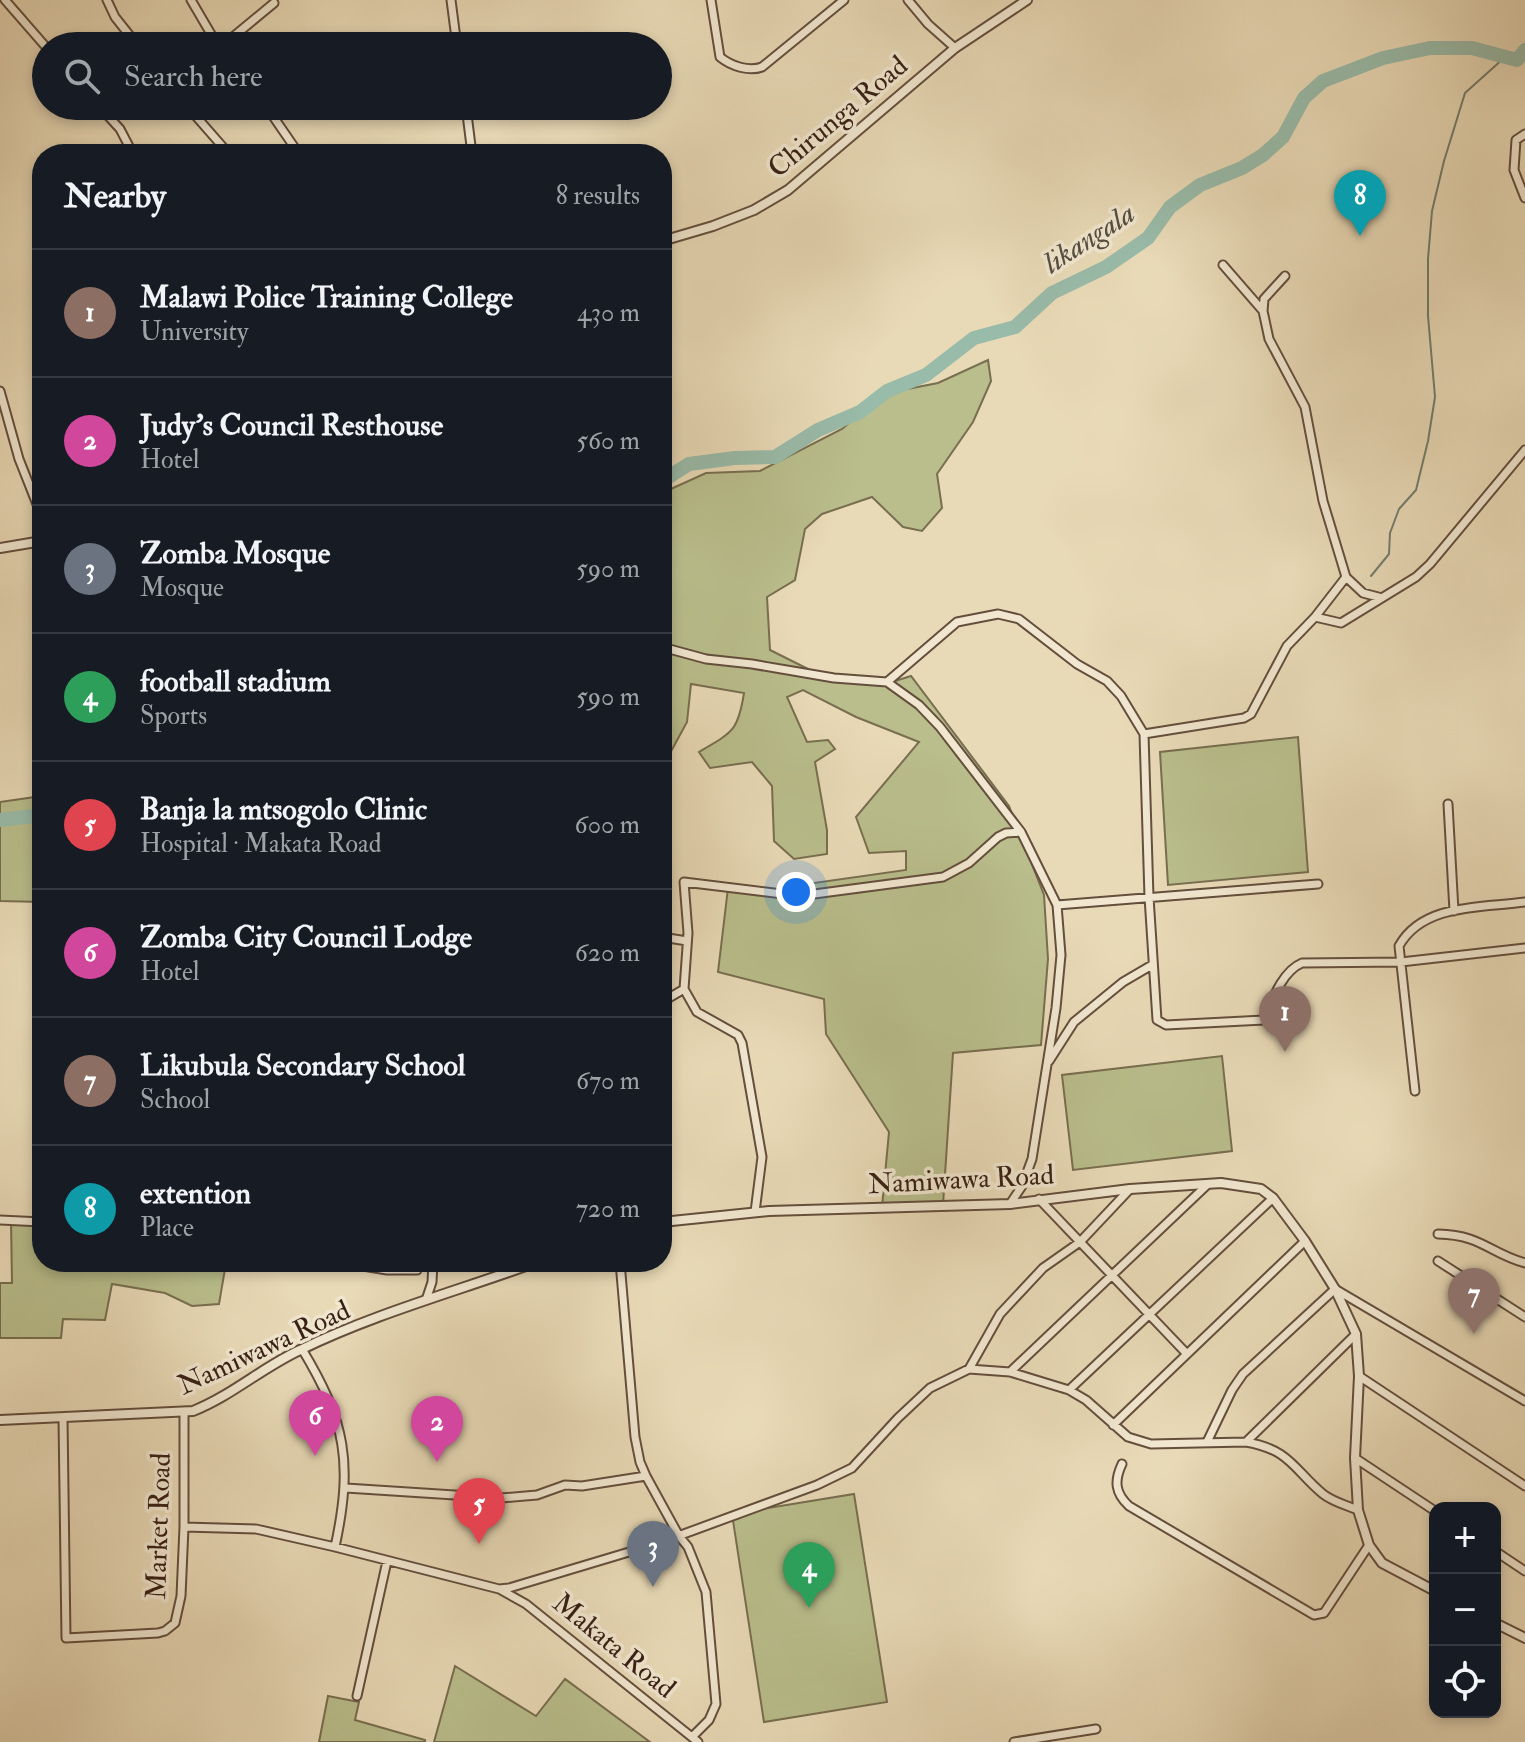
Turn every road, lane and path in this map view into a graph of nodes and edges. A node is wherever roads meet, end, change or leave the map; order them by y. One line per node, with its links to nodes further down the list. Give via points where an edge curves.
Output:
1 (5, 0): 10 (street)
2 (107, 0): 11 (street)
3 (191, 0): 12 (street)
4 (451, 0): 14 (street)
5 (711, 0): 6 (street, via 720,57 755,69)
6 (844, 0)
7 (908, 0): 15 (street)
8 (1027, 0): 15 (street, Chirunga Road)
9 (274, 3): 13 (street)
10 (33, 32)
11 (127, 32)
12 (211, 32)
13 (238, 32)
14 (455, 32)
15 (955, 48): 26 (street, Chirunga Road, via 788,190 754,210)
16 (112, 120): 21 (street)
17 (199, 120): 22 (street)
18 (276, 120): 23 (street)
19 (468, 120): 24 (street)
20 (1525, 134): 25 (street, via 1515,142 1514,170)
21 (128, 144)
22 (220, 144)
23 (292, 144)
24 (471, 144)
25 (1525, 198)
26 (672, 238)
27 (1223, 265): 29 (street)
28 (1285, 276): 29 (street, via 1269,291)
29 (1263, 311): 35 (street, via 1275,354 1305,407 1323,501)
30 (0, 391): 32 (street)
31 (1525, 450): 36 (street, via 1423,571)
32 (32, 492)
33 (32, 543): 34 (street)
34 (0, 548)
35 (1346, 577): 36 (street, via 1363,593); 37 (street)
36 (1382, 598): 37 (street, via 1341,623)
37 (1315, 617): 40 (street, via 1280,656 1251,714)
38 (672, 650): 39 (street, via 706,659)
39 (887, 682): 40 (street, via 957,622 998,614 1019,619 1107,681); 42 (street, via 940,727)
40 (1144, 734): 44 (street)
41 (1448, 804): 47 (street)
42 (1021, 832): 46 (street); 49 (street, via 1001,836 943,877 799,896 684,882)
43 (1318, 884): 44 (street)
44 (1149, 897): 46 (street); 52 (street)
45 (1525, 902): 47 (street)
46 (1057, 905): 55 (street, via 1061,974)
47 (1454, 911): 51 (street, via 1435,914 1404,938)
48 (672, 939): 49 (street)
49 (687, 941): 53 (street)
50 (1525, 948): 51 (street)
51 (1401, 962): 52 (street, via 1302,963 1282,984 1264,1020 1166,1025 1154,1012); 56 (street)
52 (1152, 965): 55 (street, via 1074,1022)
53 (684, 989): 54 (street); 62 (street, via 697,1012 738,1035 742,1043 762,1157)
54 (672, 996)
55 (1046, 1067): 61 (street, via 1032,1159)
56 (1415, 1091)
57 (1207, 1185): 58 (street, Namiwawa Road); 59 (street, Namiwawa Road, via 1261,1189); 74 (street)
58 (1130, 1189): 60 (street, Namiwawa Road); 68 (street)
59 (1273, 1198): 67 (street); 77 (street)
60 (1039, 1199): 61 (street, Namiwawa Road); 68 (street)
61 (1010, 1204): 62 (street, Namiwawa Road)
62 (755, 1212): 64 (street, Namiwawa Road)
63 (0, 1220): 65 (street)
64 (672, 1221)
65 (32, 1222)
66 (1438, 1234): 70 (street, via 1462,1234)
67 (1305, 1241): 75 (street); 81 (street)
68 (1080, 1242): 74 (street); 82 (street, via 1043,1268 1000,1314)
69 (1438, 1261): 78 (street)
70 (1525, 1263)
71 (432, 1272): 76 (street)
72 (508, 1272): 76 (street, Namiwawa Road)
73 (621, 1272): 95 (street, via 637,1449)
74 (1112, 1275): 77 (street); 83 (street)
75 (1335, 1289): 79 (street); 86 (street); 91 (street, via 1243,1374)
76 (426, 1300): 80 (street, Namiwawa Road)
77 (1149, 1315): 81 (street); 85 (street)
78 (1525, 1317)
79 (1356, 1334): 84 (street); 92 (street)
80 (302, 1349): 87 (street, Namiwawa Road); 97 (street, via 334,1411)
81 (1187, 1354): 90 (street)
82 (969, 1369): 83 (street); 101 (street, via 930,1388 852,1468)
83 (1010, 1372): 85 (street)
84 (1359, 1376): 93 (street); 96 (street)
85 (1069, 1390): 90 (street)
86 (1525, 1401)
87 (184, 1413): 88 (street, Namiwawa Road); 100 (street, Market Road)
88 (63, 1418): 89 (street, Namiwawa Road); 100 (street, Market Road, via 66,1638 171,1628 181,1596)
89 (0, 1420)
90 (1113, 1425): 91 (street, via 1128,1437 1151,1444)
91 (1207, 1442): 92 (street)
92 (1246, 1442): 99 (street, via 1293,1462 1324,1494)
93 (1355, 1458): 98 (street); 99 (street)
94 (1122, 1464): 102 (street, via 1117,1489 1129,1506 1314,1615 1324,1613)
95 (646, 1476): 97 (street, via 501,1498); 101 (street)
96 (1525, 1486)
97 (346, 1488): 103 (street)
98 (1429, 1507)
99 (1358, 1510): 102 (street)
100 (184, 1527): 103 (street, via 256,1529)
101 (679, 1536): 108 (street); 113 (street, via 706,1592 716,1704)
102 (1369, 1545): 107 (street, via 1382,1563)
103 (335, 1547): 105 (street)
104 (1501, 1555): 106 (street)
105 (387, 1561): 108 (street); 111 (street)
106 (1525, 1571)
107 (1429, 1588)
108 (499, 1589): 113 (street, Makata Road, via 526,1604)
109 (1501, 1626): 110 (street)
110 (1525, 1638)
111 (357, 1696)
112 (1096, 1729): 114 (street)
113 (695, 1739)
114 (1014, 1742)

